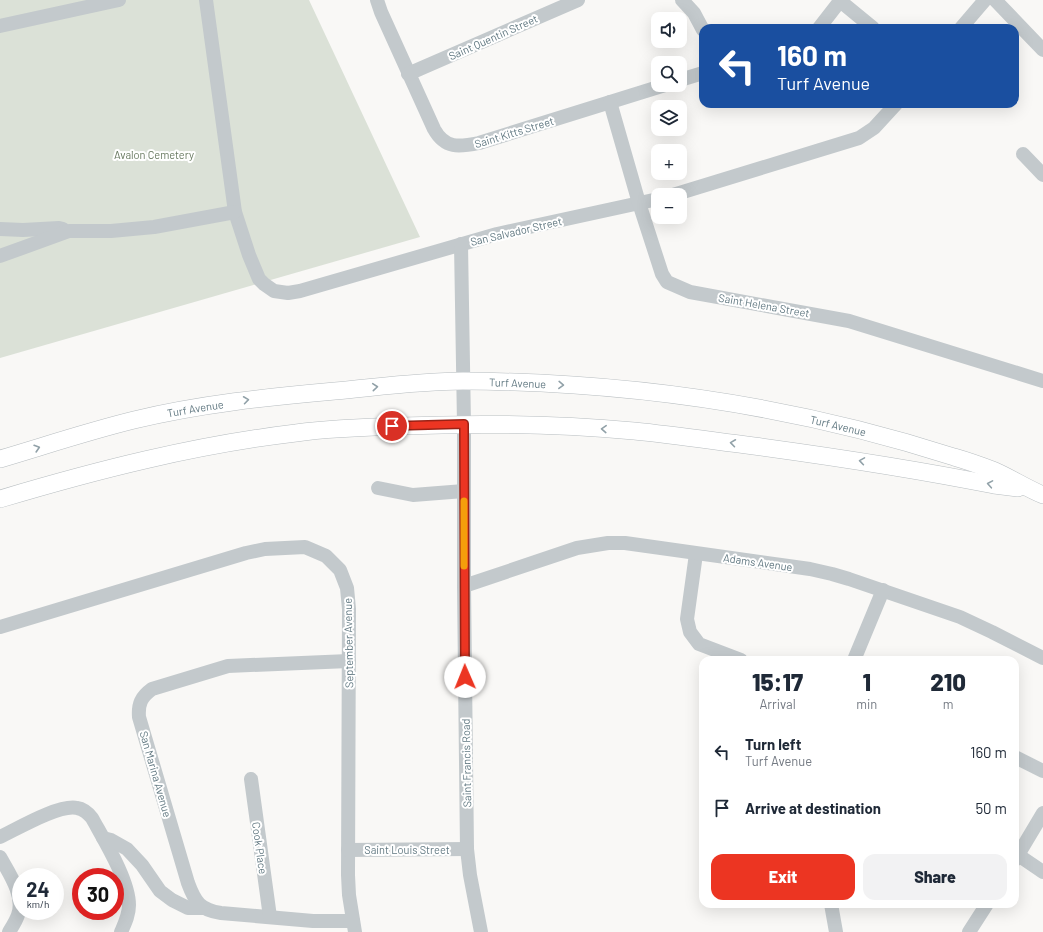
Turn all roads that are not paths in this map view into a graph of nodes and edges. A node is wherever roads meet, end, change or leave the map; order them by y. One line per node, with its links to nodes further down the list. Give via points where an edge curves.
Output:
1 (119, 0): 15 (street)
2 (206, 0): 28 (street)
3 (377, 0): 17 (street, Saint Kitts Street)
4 (578, 0): 17 (street, Saint Quentin Street)
5 (682, 0): 9 (street)
6 (839, 0): 10 (street); 11 (street)
7 (985, 0): 12 (street)
8 (995, 0): 13 (street)
9 (700, 24)
10 (822, 24)
11 (868, 24)
12 (964, 24)
13 (1018, 24)
14 (1019, 25): 16 (street)
15 (0, 26)
16 (1043, 50)
17 (408, 74): 21 (street, Saint Kitts Street, via 438,136 454,146 479,143)
18 (699, 74): 19 (street)
19 (687, 78)
20 (651, 89): 21 (street, Saint Kitts Street)
21 (610, 102): 27 (street, Saint Helena Street)
22 (892, 108): 25 (street, via 874,128 859,138)
23 (1023, 154): 24 (street)
24 (1043, 175)
25 (687, 191)
26 (651, 200): 27 (street, San Salvador Street)
27 (639, 203): 32 (street, San Salvador Street); 35 (street, Saint Helena Street, via 662,274 666,282 672,285 690,292 849,321)
28 (235, 212): 31 (street, via 154,227 111,231); 32 (street, via 260,279 274,291 288,293)
29 (0, 229): 30 (street)
30 (18, 230): 31 (street); 33 (street)
31 (69, 230): 33 (street)
32 (461, 244): 34 (street, San Salvador Street)
33 (5, 254)
34 (463, 381): 36 (street, San Salvador Street); 37 (main road, Turf Avenue, one-way to 34, via 134,420 201,407 295,394); 40 (main road, Turf Avenue, one-way to 40, via 631,390 790,414 891,438 955,457 996,472)
35 (1043, 381)
36 (464, 424): 39 (street, Saint Francis Road); 40 (main road, Turf Avenue, one-way to 36, via 840,457 687,437 549,426); 41 (main road, Turf Avenue, via 312,431 251,439 186,450 81,475)
37 (0, 459)
38 (378, 488): 39 (street, via 412,495)
39 (464, 491): 43 (street, Saint Francis Road)
40 (1036, 492)
41 (0, 499)
42 (696, 554): 43 (street, Adams Avenue, via 625,543 594,544); 44 (street, Adams Avenue, via 810,569); 46 (street, via 687,619 690,632 700,644)
43 (464, 586): 56 (street, Saint Francis Road)
44 (883, 590): 47 (street); 48 (street, Adams Avenue, via 960,618)
45 (0, 627): 49 (street, September Avenue, via 246,553 265,549 305,547 326,556 340,570 347,588)
46 (731, 656)
47 (856, 656)
48 (1043, 658)
49 (349, 661): 57 (street, September Avenue); 62 (street, San Marina Avenue, via 228,666 152,689 145,694 139,708 139,717 188,883 195,899)
50 (1019, 759): 51 (street)
51 (1043, 771)
52 (251, 779): 65 (street, Cook Place)
53 (1043, 813): 58 (street)
54 (0, 837): 55 (street, via 62,808 72,807 88,813)
55 (103, 838): 62 (street, via 127,849 160,891 188,908); 68 (street, via 128,895 127,916)
56 (467, 849): 57 (street, Saint Louis Street); 69 (street, Saint Francis Road)
57 (348, 850): 66 (street, September Avenue, via 349,895)
58 (1019, 855)
59 (0, 856): 67 (street, via 19,900 18,914)
60 (1019, 859): 61 (street)
61 (1043, 872)
62 (203, 908): 65 (street, via 221,913)
63 (832, 908): 70 (street)
64 (984, 908): 71 (street)
65 (270, 917): 66 (street)
66 (354, 927)
67 (9, 932)
68 (121, 932)
69 (481, 932)
70 (836, 932)
71 (968, 932)

